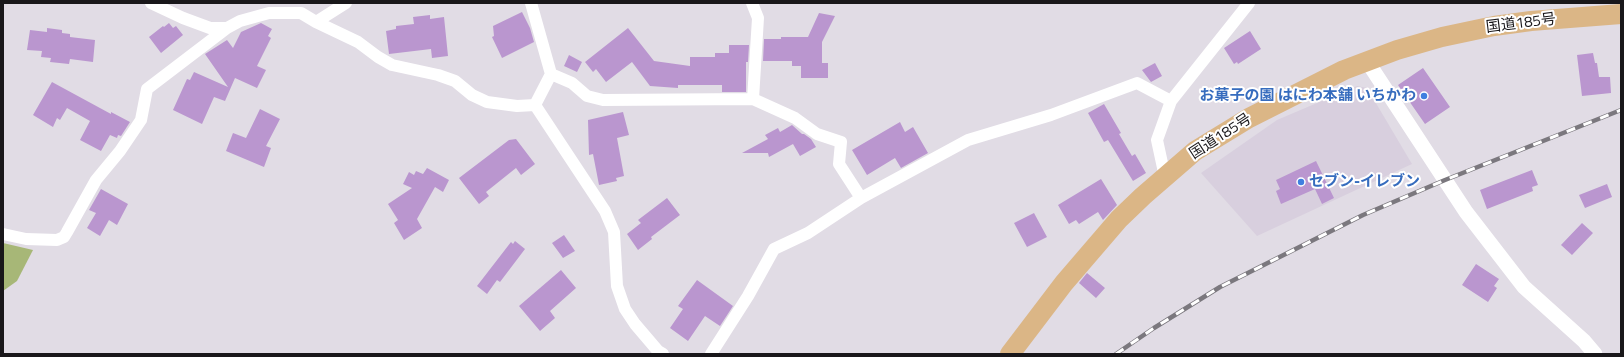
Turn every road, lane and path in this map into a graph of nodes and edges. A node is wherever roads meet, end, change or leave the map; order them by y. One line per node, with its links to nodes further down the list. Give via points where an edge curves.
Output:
1 (151, 3): 8 (street, via 210,28)
2 (346, 3): 7 (street)
3 (531, 3): 10 (street)
4 (752, 3): 11 (street, via 758,18)
5 (1249, 3): 12 (street)
6 (1621, 14): 9 (highway, 国道185号, via 1494,26 1442,37)
7 (316, 22): 8 (street, via 301,13 268,13); 13 (street, via 358,42 392,65 455,81 472,95 488,102 517,106)
8 (227, 28): 16 (street, via 147,89 141,120 96,180 64,237 57,240 26,239)
9 (1367, 61): 14 (highway, 国道185号, via 1304,89 1249,118 1195,151); 20 (street, via 1466,212 1524,287)
10 (551, 74): 11 (street, via 572,83 587,96 603,100); 13 (street)
11 (752, 99): 15 (street, via 796,118 817,134 841,142 840,164)
12 (1171, 101): 14 (street, via 1157,140); 15 (street, via 1137,83 1051,115 968,140)
13 (535, 105): 17 (street, via 605,211 614,232 616,286 625,308 639,330)
14 (1165, 177): 19 (highway, 国道185号, via 1099,241)
15 (861, 198): 18 (street, via 808,233 774,249)
16 (3, 234)
17 (663, 354)
18 (711, 354)
19 (1010, 354)
20 (1595, 354)

